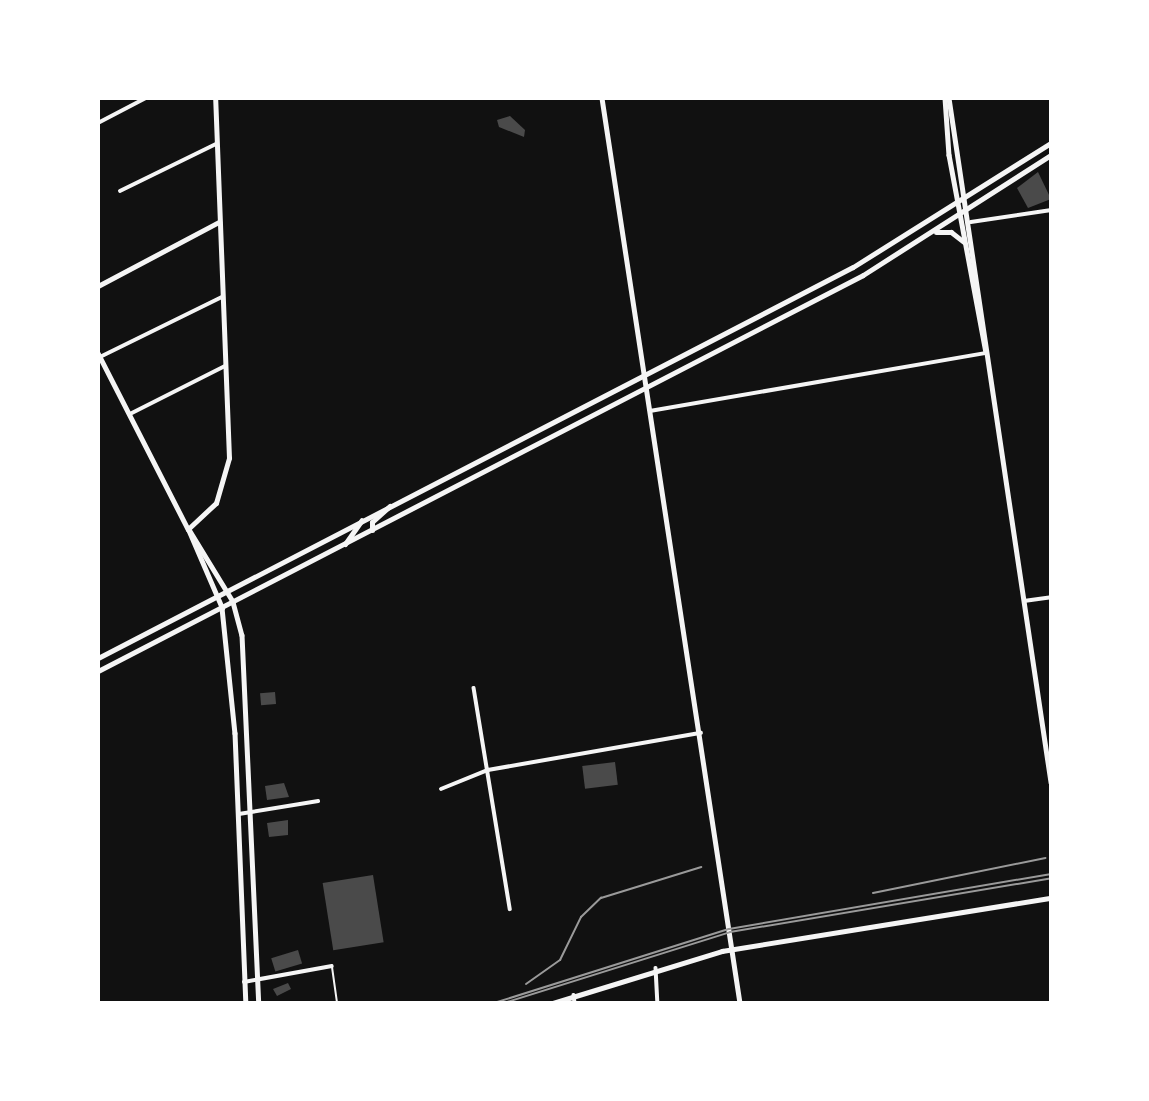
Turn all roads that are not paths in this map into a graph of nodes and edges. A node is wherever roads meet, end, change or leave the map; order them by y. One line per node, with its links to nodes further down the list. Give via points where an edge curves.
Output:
1 (146, 98): 5 (street)
2 (215, 98): 6 (main road)
3 (602, 98): 26 (main road)
4 (947, 98): 10 (main road); 11 (main road)
5 (98, 123)
6 (217, 143): 9 (street); 15 (main road)
7 (1051, 143): 10 (main road)
8 (1051, 155): 12 (main road)
9 (120, 191)
10 (967, 199): 11 (main road); 12 (main road)
11 (958, 205): 14 (main road); 21 (main road)
12 (969, 208): 14 (main road); 16 (main road)
13 (1051, 210): 16 (street)
14 (959, 214): 17 (main road); 18 (main road)
15 (219, 222): 19 (main road); 20 (main road)
16 (971, 222): 23 (main road)
17 (933, 232): 18 (main road, via 951,232); 22 (main road)
18 (964, 242): 23 (main road)
19 (98, 286)
20 (222, 297): 24 (street); 25 (main road)
21 (774, 308): 22 (main road); 26 (main road)
22 (778, 319): 27 (main road)
23 (986, 352): 28 (street); 40 (main road)
24 (99, 355): 29 (main road)
25 (225, 366): 29 (street); 34 (main road, via 226,480 216,503)
26 (644, 375): 27 (main road); 30 (main road)
27 (646, 386): 28 (main road); 31 (main road)
28 (650, 411): 46 (main road)
29 (130, 414): 34 (main road)
30 (482, 459): 31 (main road); 32 (main road)
31 (487, 470): 35 (main road)
32 (390, 506): 33 (main road); 35 (main road, via 372,522)
33 (362, 520): 36 (main road); 37 (main road)
34 (188, 529): 37 (main road); 38 (main road)
35 (373, 530): 36 (main road)
36 (345, 544): 41 (main road)
37 (226, 590): 38 (main road); 41 (main road)
38 (216, 595): 42 (main road); 43 (main road)
39 (1051, 597): 40 (street)
40 (1024, 601): 48 (main road)
41 (233, 602): 42 (main road); 51 (main road, via 242,635)
42 (222, 608): 44 (main road); 52 (main road, via 229,635)
43 (98, 658)
44 (98, 671)
45 (474, 688): 47 (street)
46 (701, 733): 47 (street); 55 (main road)
47 (488, 770): 49 (street); 54 (street)
48 (1051, 782)
49 (441, 789)
50 (318, 801): 51 (street)
51 (252, 812): 52 (street); 58 (main road)
52 (239, 814): 59 (main road)
53 (1051, 898): 55 (main road)
54 (510, 909)
55 (732, 949): 57 (main road); 67 (main road)
56 (332, 966): 58 (street); 63 (lane)
57 (656, 968): 60 (main road); 66 (street)
58 (258, 979): 59 (street); 62 (main road)
59 (244, 982): 61 (main road)
60 (574, 995): 64 (main road); 65 (street)
61 (246, 1003)
62 (259, 1003)
63 (337, 1003)
64 (553, 1003)
65 (575, 1003)
66 (658, 1003)
67 (740, 1003)

